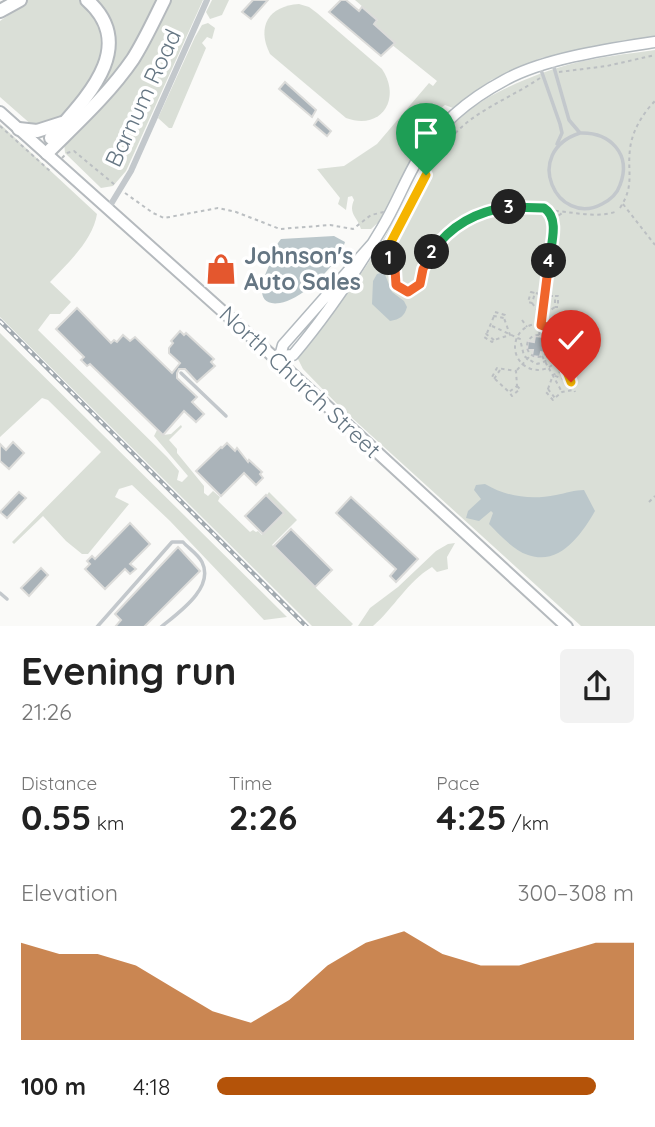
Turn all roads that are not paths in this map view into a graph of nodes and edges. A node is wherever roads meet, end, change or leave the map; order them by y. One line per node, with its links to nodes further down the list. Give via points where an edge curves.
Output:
1 (9, 0): 6 (highway)
2 (20, 0): 6 (highway)
3 (87, 0): 13 (highway, via 103,20 107,55 95,87)
4 (164, 0): 17 (highway, via 120,75 99,101)
5 (207, 0): 18 (street, Barnum Road, via 131,171)
6 (0, 9)
7 (655, 42): 8 (street, via 572,57)
8 (554, 68): 9 (street); 10 (lane)
9 (541, 72): 11 (lane); 19 (street, via 507,78 468,102 440,128 373,243 283,345)
10 (563, 99): 11 (lane); 15 (lane, via 569,120)
11 (553, 102): 16 (lane, via 562,133)
12 (0, 111): 14 (main road, North Church Street)
13 (66, 121): 14 (highway, via 37,131); 17 (highway)
14 (19, 129): 17 (main road, North Church Street)
15 (580, 132): 16 (lane); 16 (lane, via 601,135 614,145 624,166 618,190 599,206 579,208 567,203 551,186 549,163)
16 (556, 146)
17 (44, 151): 18 (main road, North Church Street)
18 (108, 209): 19 (main road, North Church Street)
19 (278, 358): 26 (main road, North Church Street)
20 (181, 373): 21 (lane)
21 (226, 416)
22 (0, 593): 23 (lane)
23 (7, 599)
24 (97, 626): 25 (lane, via 172,542 183,541 202,561 203,586)
25 (161, 626)
26 (567, 626)

